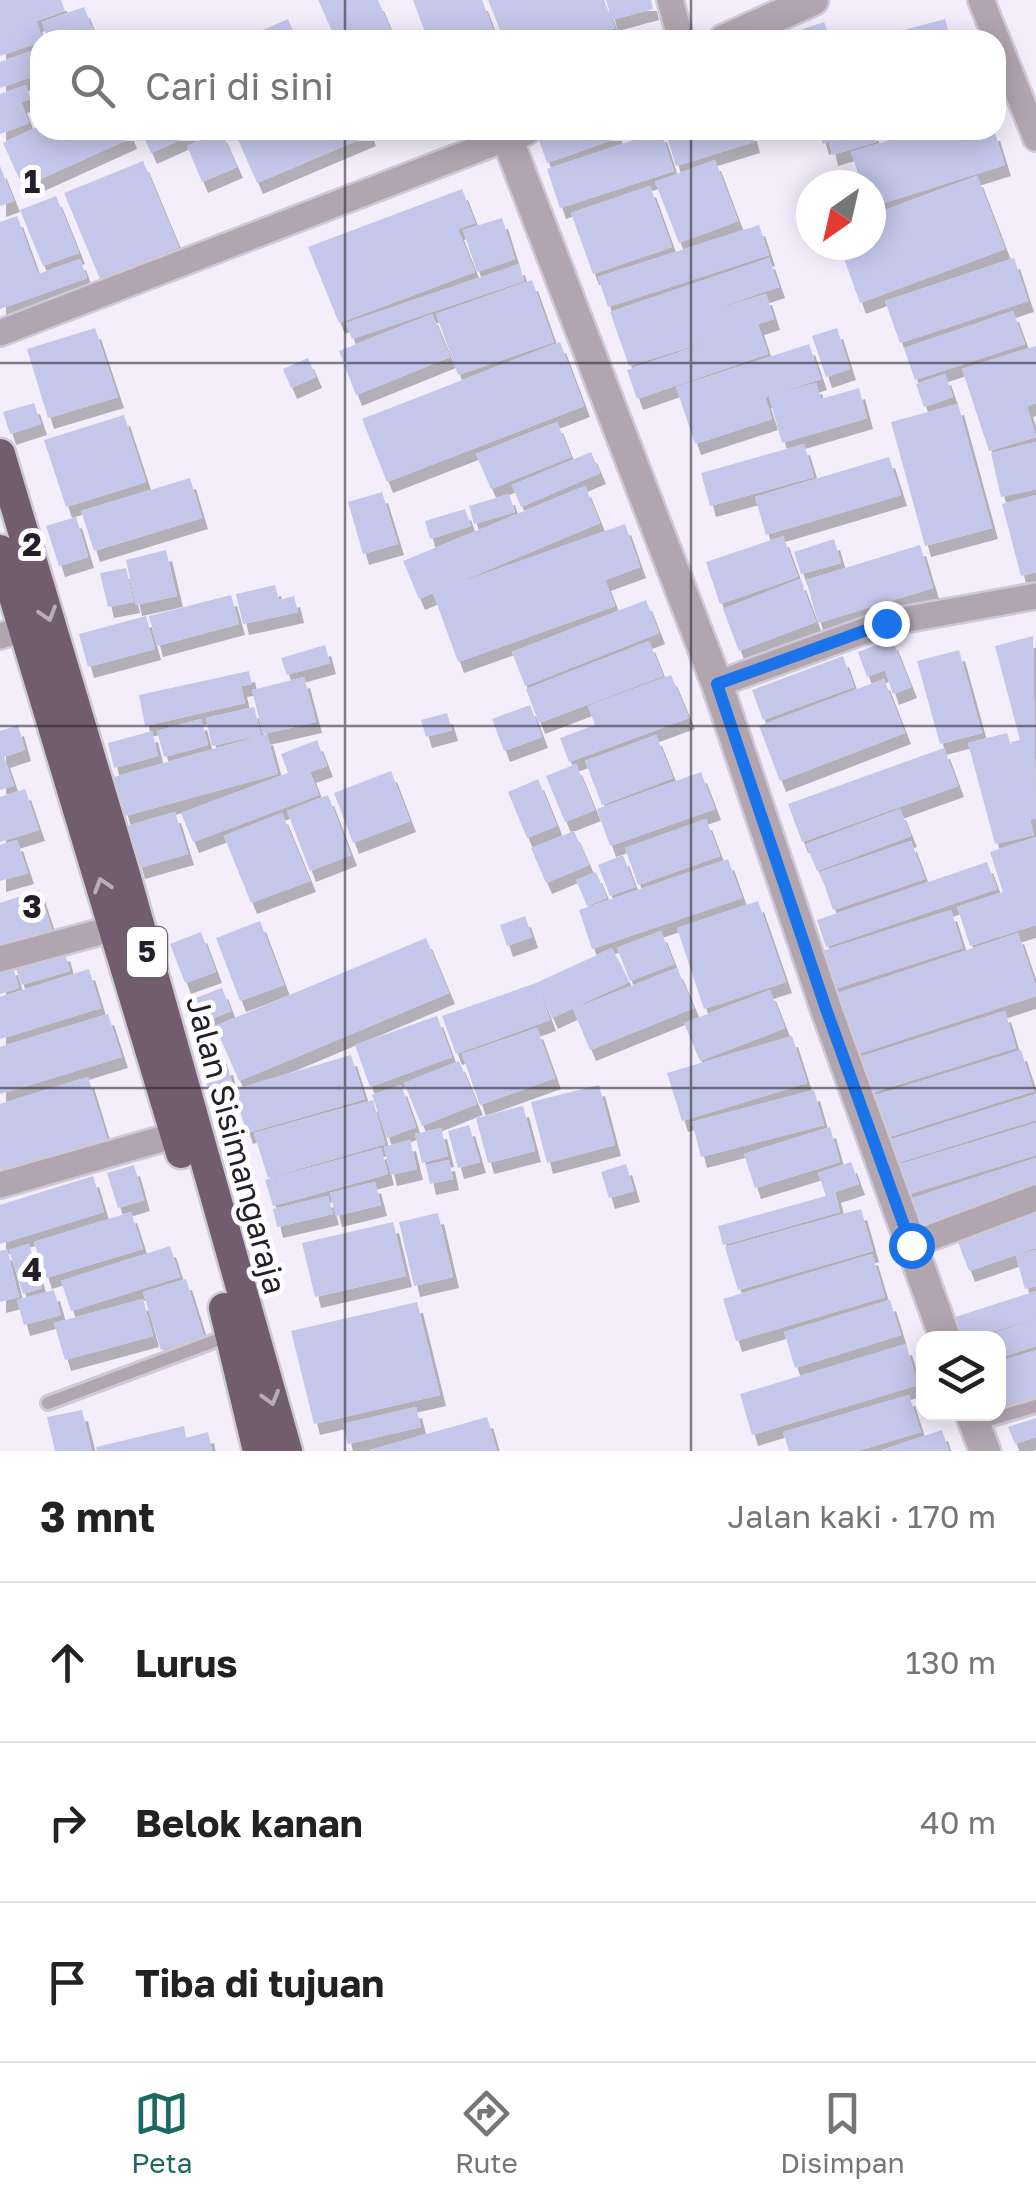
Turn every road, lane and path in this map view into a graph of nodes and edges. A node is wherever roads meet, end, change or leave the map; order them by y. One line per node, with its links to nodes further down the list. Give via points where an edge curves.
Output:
1 (670, 0): 4 (street)
2 (813, 0): 5 (street)
3 (981, 0): 6 (street)
4 (678, 30)
5 (746, 30)
6 (993, 30)
7 (1006, 63): 8 (street)
8 (1036, 138)
9 (500, 140): 11 (street)
10 (518, 140): 16 (street)
11 (0, 333)
12 (0, 454): 23 (highway, Jalan Sisimangaraja / 5, one-way to 23, via 124,871)
13 (0, 550): 15 (highway, Jalan Sisimangaraja / 5)
14 (1036, 596): 16 (street, via 886,623)
15 (13, 632): 17 (highway, Jalan Sisimangaraja / 5, one-way to 15)
16 (717, 684): 22 (street)
17 (115, 928): 18 (street); 19 (highway, Jalan Sisimangaraja / 5)
18 (0, 960)
19 (176, 1135): 20 (street); 23 (highway, Jalan Sisimangaraja / 5)
20 (0, 1185)
21 (1036, 1198): 22 (street)
22 (911, 1245): 24 (street)
23 (241, 1331): 25 (lane); 28 (highway, Jalan Sisimangaraja / 5); 29 (highway, Jalan Sisimangaraja / 5, one-way to 29)
24 (942, 1331)
25 (48, 1403)
26 (1036, 1406): 27 (lane)
27 (977, 1430)
28 (258, 1451)
29 (287, 1451)

